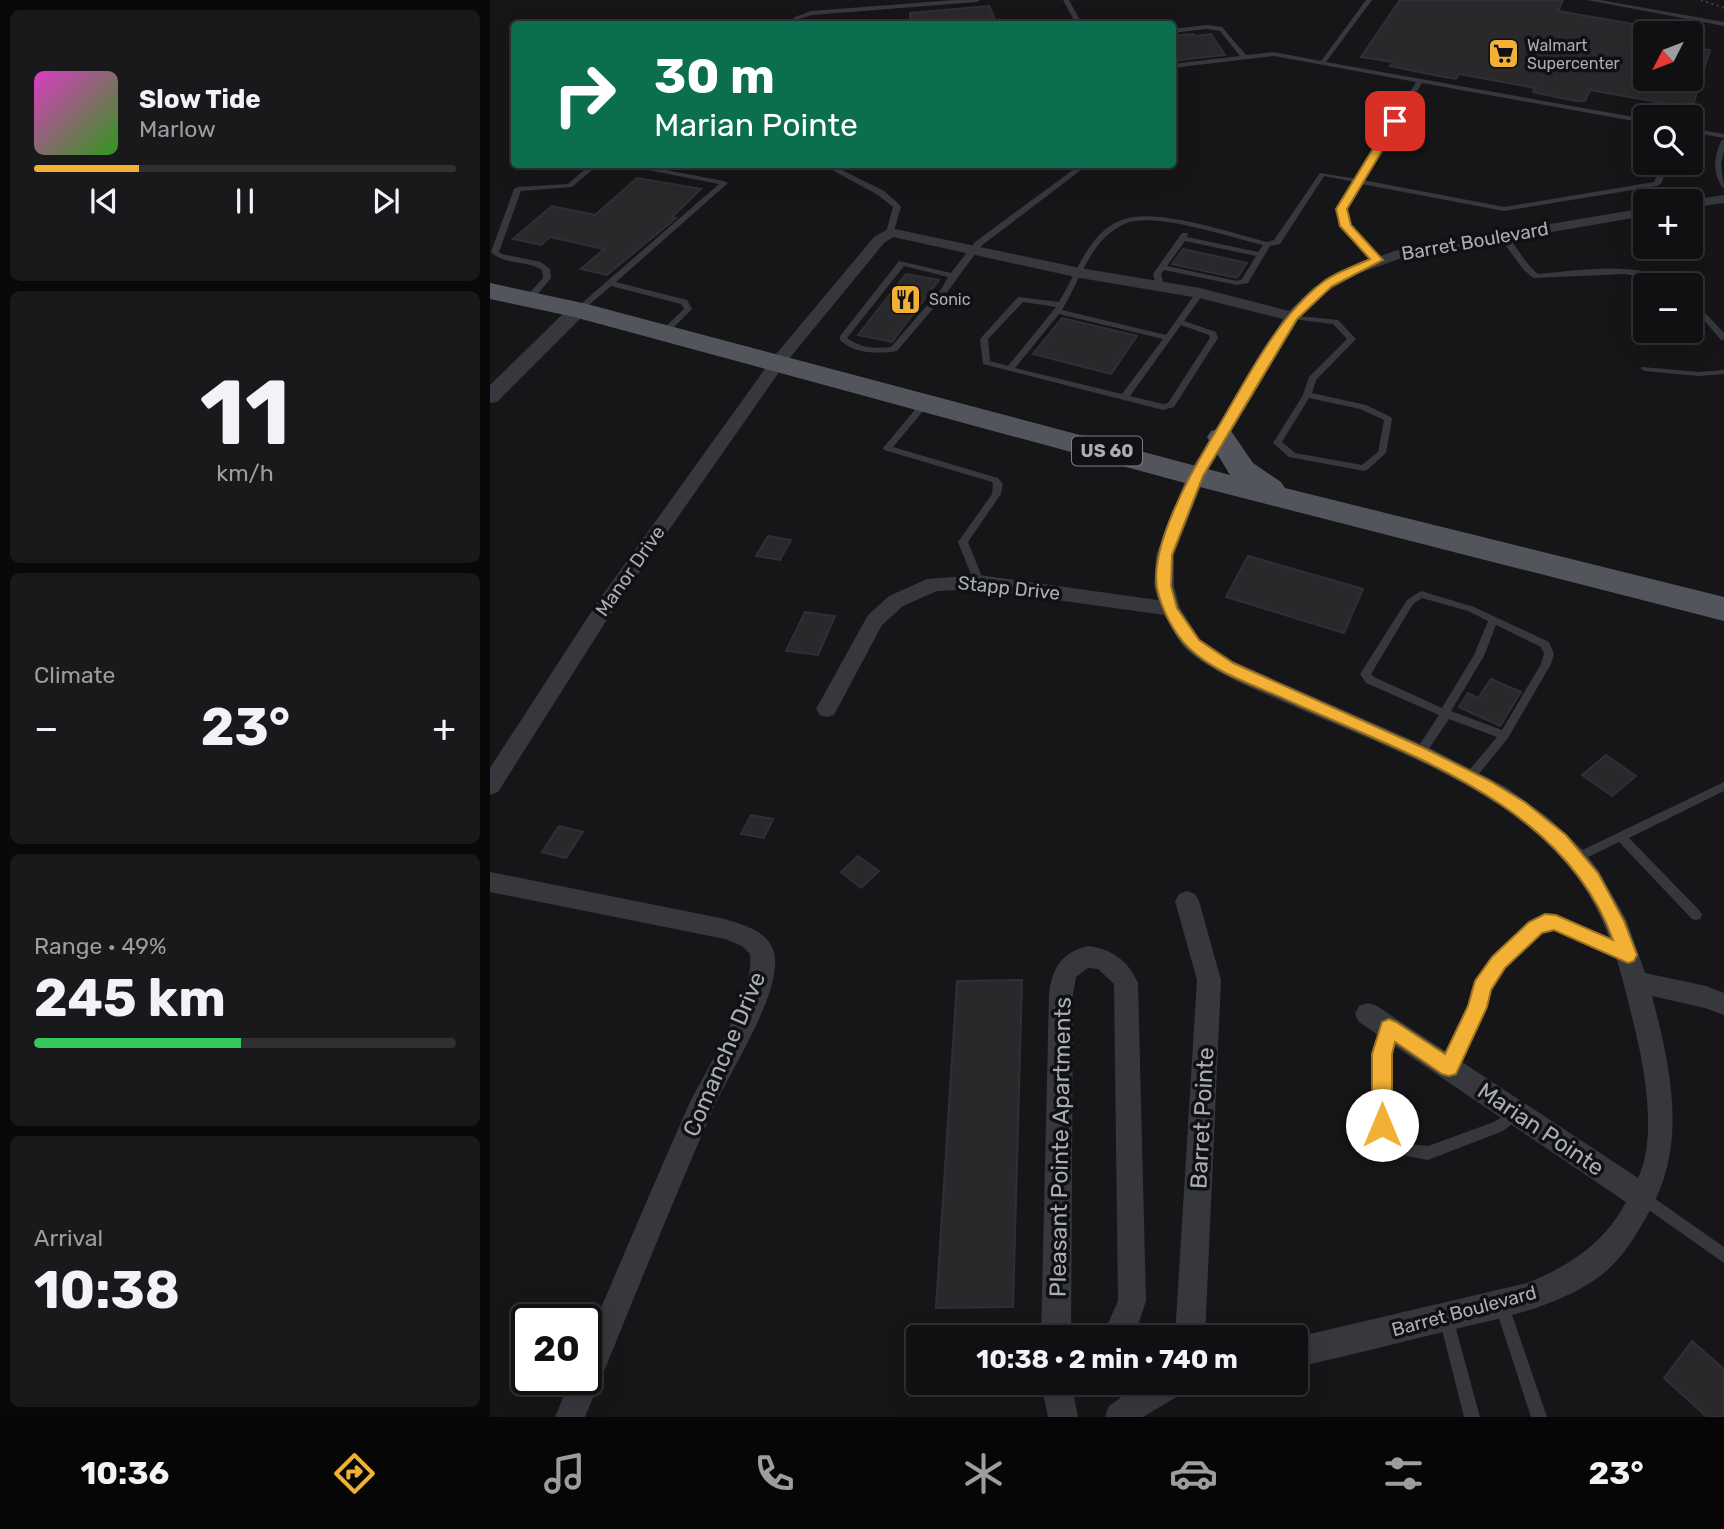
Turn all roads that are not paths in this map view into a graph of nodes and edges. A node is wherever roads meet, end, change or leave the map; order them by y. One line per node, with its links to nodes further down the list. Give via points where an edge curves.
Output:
1 (977, 0): 5 (lane, via 811,13)
2 (1066, 0): 6 (lane)
3 (1370, 0): 10 (lane)
4 (1590, 0): 7 (lane)
5 (795, 21)
6 (1077, 21)
7 (1724, 24)
8 (1176, 31): 9 (lane, via 1222,29)
9 (1244, 57): 10 (lane, via 1274,54); 11 (lane)
10 (1323, 62): 12 (lane)
11 (1176, 66)
12 (1420, 80): 13 (lane); 21 (lane)
13 (1633, 119)
14 (1703, 133): 15 (lane)
15 (1724, 138): 22 (lane, via 1716,173)
16 (591, 168): 42 (lane, via 570,186 518,188 495,252 546,269 547,278)
17 (642, 168): 38 (lane, via 724,183)
18 (832, 168): 27 (lane, via 897,207)
19 (1081, 168): 31 (lane)
20 (1661, 175): 21 (lane, via 1657,184 1504,209)
21 (1358, 181): 30 (lane, via 1322,174 1277,242); 33 (lane, via 1342,209 1343,219)
22 (1724, 186)
23 (1724, 199): 24 (street)
24 (1703, 202)
25 (1633, 214): 28 (street, Barret Boulevard)
26 (1191, 227): 29 (lane); 30 (lane); 35 (lane, via 1146,218 1117,223 1084,260)
27 (890, 232): 31 (street); 51 (street, Manor Drive)
28 (1502, 235): 33 (street, Barret Boulevard); 36 (lane, via 1514,245 1526,270 1536,276)
29 (1183, 239): 32 (lane); 34 (lane)
30 (1266, 244): 32 (lane)
31 (973, 250): 35 (street); 37 (lane)
32 (1260, 255): 34 (lane, via 1245,281 1237,283)
33 (1377, 260): 46 (street, Barret Boulevard, via 1328,284)
34 (1162, 267): 39 (lane, via 1157,274)
35 (1080, 273): 39 (street); 43 (lane)
36 (1640, 273)
37 (953, 275): 37 (lane, via 902,263 844,341 894,349)
38 (610, 283): 44 (lane); 48 (lane, via 684,302 688,309)
39 (1160, 286): 41 (street)
40 (490, 291): 42 (main road, US 60)
41 (1200, 293): 46 (street); 47 (lane)
42 (528, 299): 44 (main road, US 60)
43 (1059, 308): 49 (lane); 52 (lane); 52 (lane, via 1021,299 984,339 986,362)
44 (578, 310): 48 (main road, US 60); 56 (street)
45 (1703, 314): 50 (lane)
46 (1292, 317): 55 (lane, via 1335,322 1352,339 1312,379); 59 (street, Barret Boulevard)
47 (1179, 322): 49 (lane); 57 (lane, via 1214,338 1171,405)
48 (664, 332): 51 (main road, US 60)
49 (1168, 338): 57 (lane)
50 (1724, 338)
51 (778, 362): 58 (main road, US 60); 71 (street, Manor Drive, via 606,605)
52 (1010, 369): 57 (lane)
53 (1646, 369): 54 (lane)
54 (1724, 372)
55 (1307, 395): 55 (lane, via 1277,443 1292,454 1364,468 1382,453 1388,419 1363,407)
56 (490, 397)
57 (1124, 398)
58 (926, 402): 60 (main road, US 60); 62 (lane, via 887,448 998,484 996,494 962,542)
59 (1221, 437): 60 (street, Barret Boulevard); 61 (main road, via 1242,470)
60 (1196, 476): 61 (main road, US 60); 63 (street, Barret Boulevard, via 1165,555 1164,586)
61 (1288, 499): 64 (main road, US 60)
62 (979, 582): 63 (street, Stapp Drive); 66 (street, Stapp Drive, via 934,584 884,610)
63 (1170, 609): 69 (street, Barret Boulevard, via 1193,643 1228,667)
64 (1724, 610)
65 (1493, 620): 67 (lane, via 1479,656); 67 (lane, via 1421,594 1410,601 1365,674); 68 (lane, via 1545,645 1549,654)
66 (827, 709)
67 (1444, 713): 68 (lane); 69 (lane)
68 (1504, 735): 70 (lane)
69 (1420, 753): 70 (street, Barret Boulevard)
70 (1470, 778): 74 (street, Barret Boulevard, via 1520,808)
71 (490, 786)
72 (1724, 786): 73 (lane)
73 (1620, 836): 74 (lane); 77 (lane)
74 (1576, 858): 78 (street, Barret Boulevard, via 1604,899)
75 (490, 882): 91 (street, Comanche Drive, via 726,929 754,940 761,950 756,991)
76 (1187, 901): 90 (street, Barret Pointe, via 1209,980)
77 (1696, 915)
78 (1628, 955): 79 (street, Barret Boulevard); 82 (lane, via 1556,922 1535,927 1482,987 1478,1007)
79 (1636, 982): 80 (street); 84 (street, Barret Boulevard, via 1651,1041 1661,1119 1654,1173)
80 (1724, 1004)
81 (1379, 1021): 82 (street, Marian Pointe); 83 (lane, via 1382,1125 1392,1141 1406,1150 1428,1153 1498,1127)
82 (1449, 1067): 83 (street, Marian Pointe)
83 (1517, 1112): 84 (street, Marian Pointe)
84 (1644, 1198): 85 (lane); 86 (street, Barret Boulevard, via 1612,1247 1588,1267 1560,1284)
85 (1724, 1256)
86 (1501, 1303): 87 (street, Barret Boulevard); 100 (lane)
87 (1446, 1316): 92 (street, Barret Boulevard); 99 (lane)
88 (1056, 1325): 89 (street, Pleasant Pointe Apartments, via 1061,994 1067,969 1093,957 1114,964 1126,983 1132,1301)
89 (1125, 1325)
90 (1191, 1325)
91 (602, 1341)
92 (1308, 1349)
93 (579, 1395): 96 (street, Comanche Drive)
94 (1059, 1395): 97 (street)
95 (1150, 1395): 98 (street)
96 (570, 1417)
97 (1063, 1417)
98 (1120, 1417)
99 (1472, 1417)
100 (1539, 1417)

